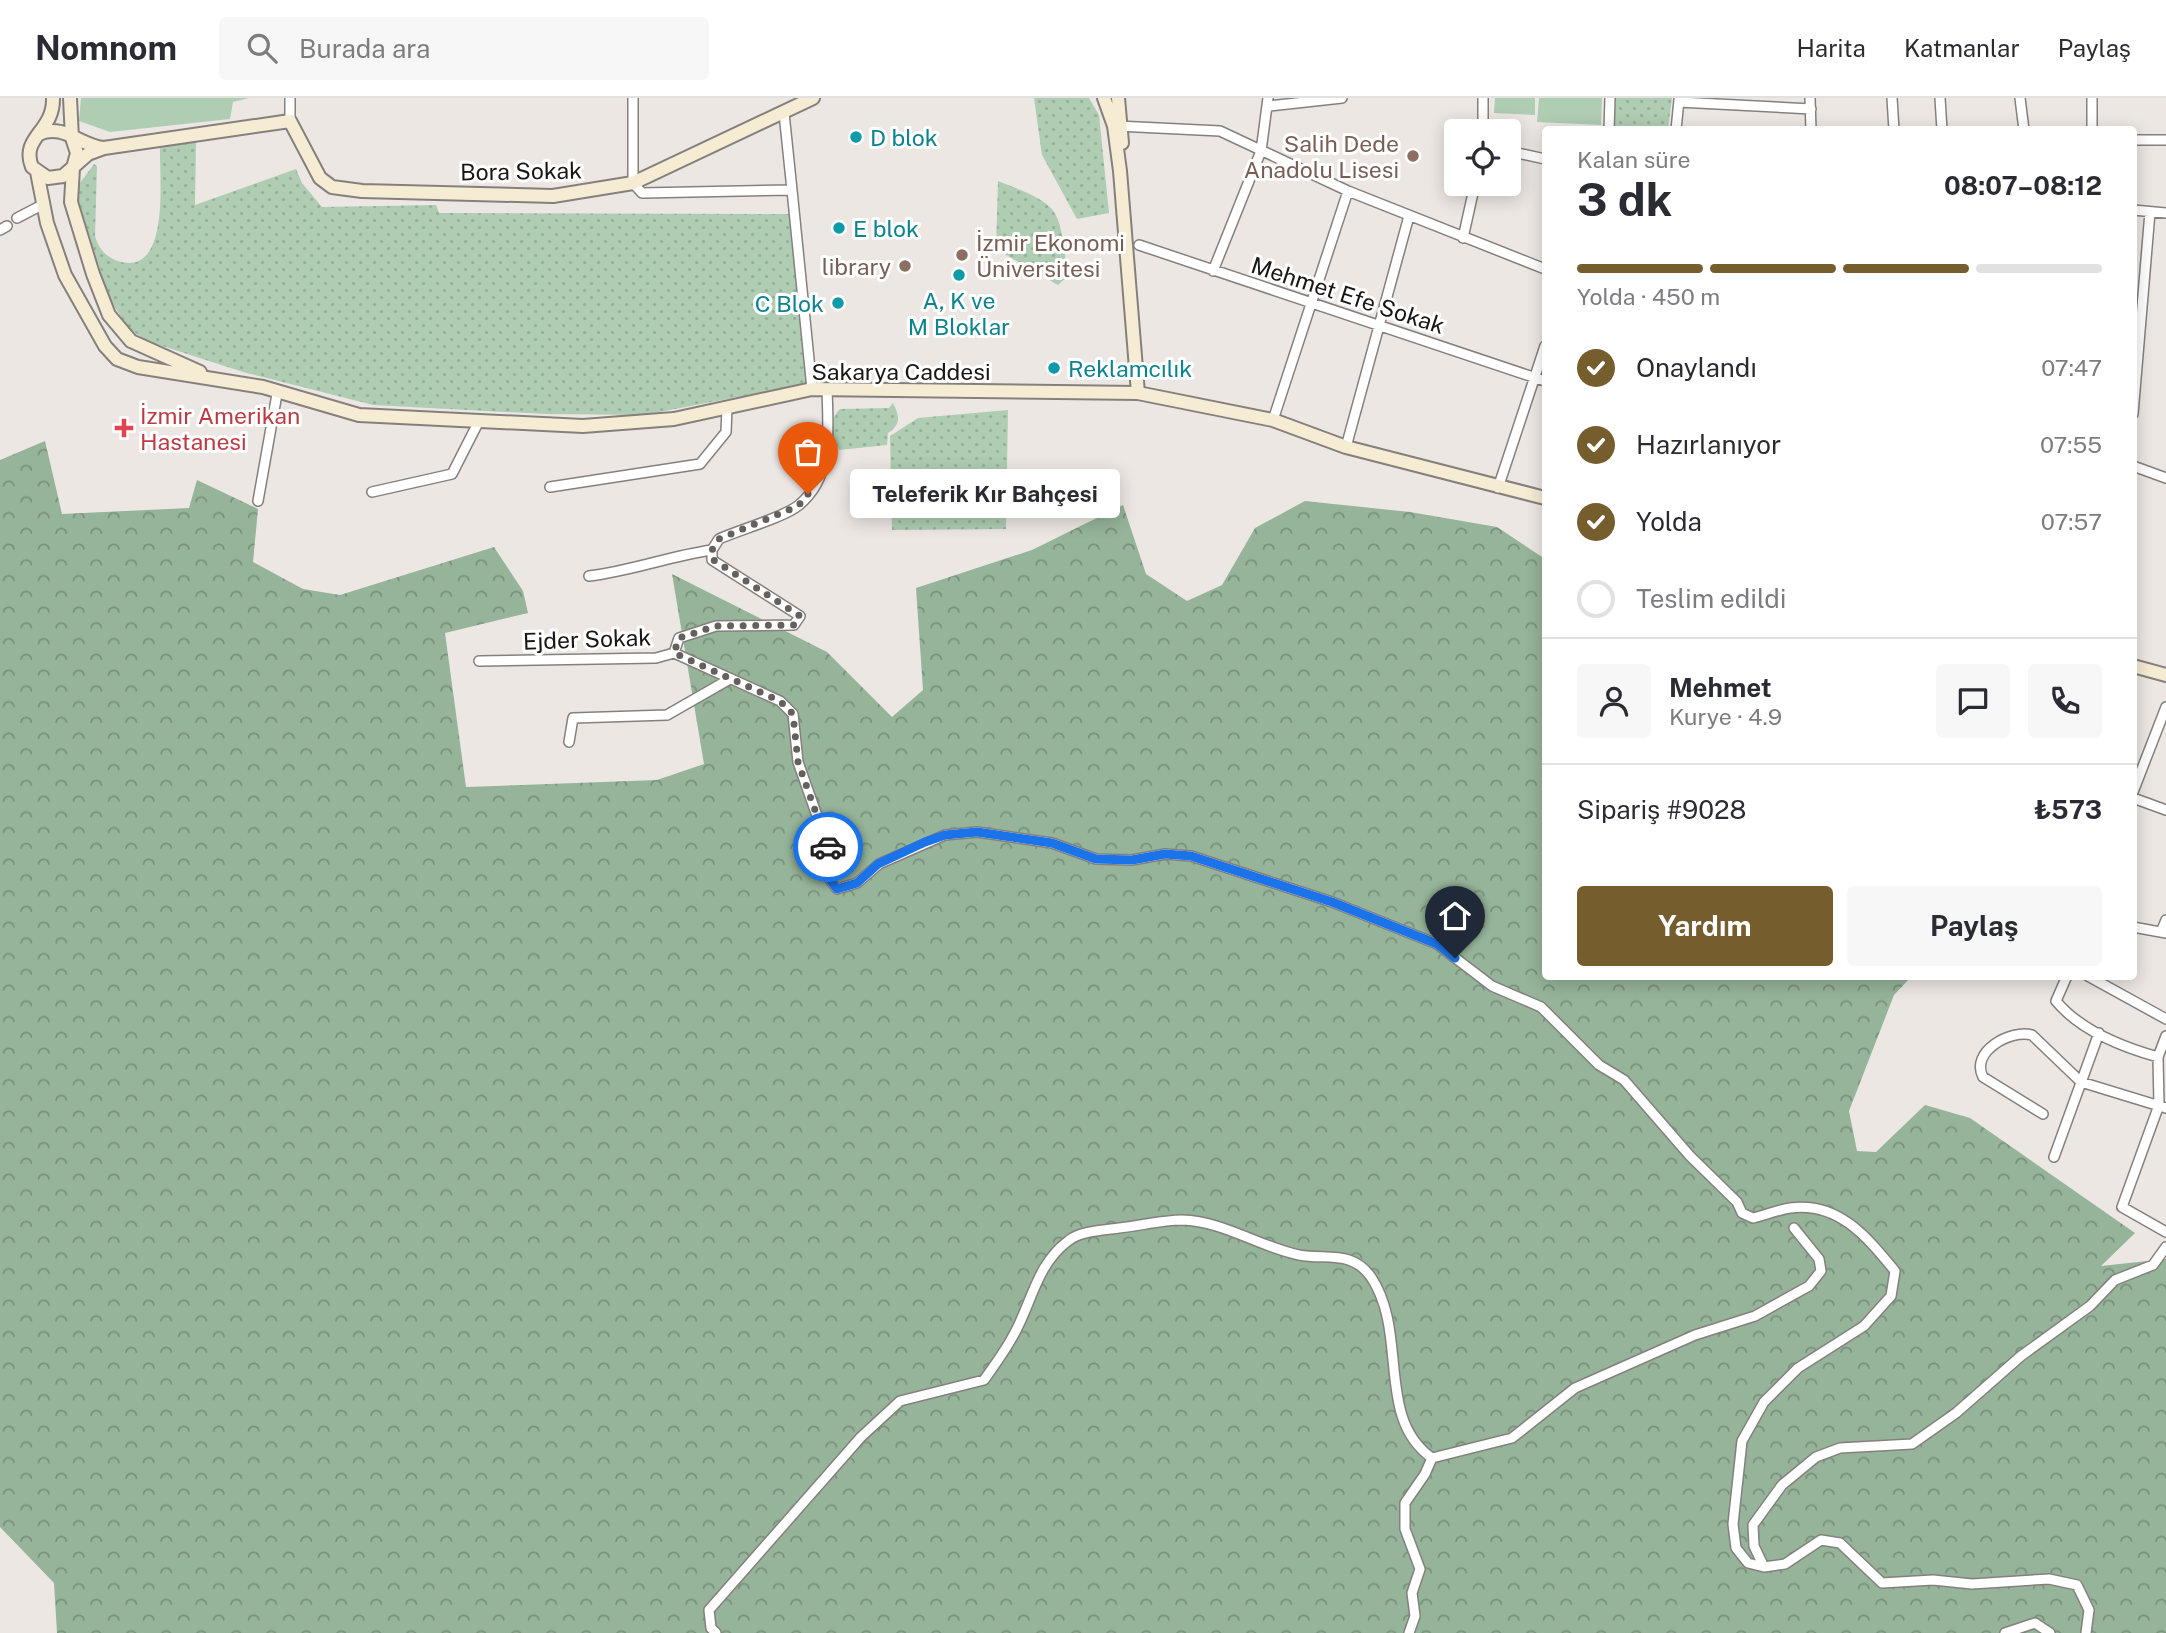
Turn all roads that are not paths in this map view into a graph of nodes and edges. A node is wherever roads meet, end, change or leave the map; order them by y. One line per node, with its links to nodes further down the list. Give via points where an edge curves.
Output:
1 (53, 98): 30 (main road, via 50,123)
2 (70, 98): 31 (main road)
3 (290, 98): 21 (street)
4 (633, 98): 40 (street)
5 (813, 98): 19 (main road, Bora Sokak)
6 (1104, 98): 22 (main road)
7 (1118, 98): 22 (main road)
8 (1342, 98): 17 (street)
9 (1483, 98): 20 (street)
10 (1610, 98): 23 (street)
11 (1810, 98): 18 (street)
12 (1892, 98): 26 (street)
13 (1940, 98): 27 (street)
14 (2020, 98): 28 (street)
15 (2092, 98): 29 (street)
16 (1679, 100): 18 (street); 24 (street)
17 (1269, 102): 35 (street)
18 (1811, 109): 25 (street)
19 (784, 113): 40 (main road, Bora Sokak); 41 (street)
20 (1483, 119)
21 (290, 121): 34 (main road); 40 (main road, Bora Sokak, via 320,178 343,189 553,196)
22 (1119, 126): 35 (street, via 1220,131); 63 (main road)
23 (1609, 126)
24 (1676, 126)
25 (1811, 126)
26 (1894, 126)
27 (1942, 126)
28 (2024, 126)
29 (2092, 126)
30 (39, 134): 31 (main road, via 60,130); 39 (main road, via 29,150)
31 (72, 138): 34 (main road); 38 (main road, via 77,153)
32 (2137, 140): 33 (street)
33 (2166, 140)
34 (104, 148): 38 (main road, via 88,154)
35 (1261, 151): 42 (street); 53 (street)
36 (1521, 154): 37 (street)
37 (1542, 158)
38 (73, 168): 39 (main road, via 56,178); 58 (main road, Sakarya Caddesi, via 71,202 109,315 131,341)
39 (37, 172): 44 (main road, Sakarya Caddesi)
40 (633, 183): 41 (street, via 642,193)
41 (792, 190): 61 (street)
42 (1348, 191): 48 (street); 54 (street)
43 (1472, 196): 50 (street)
44 (42, 205): 49 (street); 58 (main road, Sakarya Caddesi, via 65,275 110,353 138,367)
45 (2137, 210): 46 (street)
46 (2150, 212): 47 (street); 57 (street)
47 (2166, 213)
48 (1409, 216): 50 (street); 55 (street)
49 (17, 218)
50 (1463, 237): 52 (street)
51 (1139, 245): 53 (street, Mehmet Efe Sokak)
52 (1542, 268)
53 (1213, 271): 54 (street, Mehmet Efe Sokak)
54 (1310, 304): 55 (street, Mehmet Efe Sokak); 66 (street)
55 (1379, 325): 59 (street, Mehmet Efe Sokak); 68 (street)
56 (1542, 354): 59 (street)
57 (2137, 366)
58 (209, 377): 64 (main road, Sakarya Caddesi)
59 (1534, 377): 60 (street, Mehmet Efe Sokak); 72 (street)
60 (1542, 381)
61 (812, 389): 62 (main road, Sakarya Caddesi); 65 (main road, Sakarya Caddesi)
62 (827, 389): 63 (main road, Sakarya Caddesi); 76 (street, via 829,443 821,478 798,506 719,539)
63 (1138, 393): 66 (main road, Sakarya Caddesi)
64 (277, 394): 67 (main road, Sakarya Caddesi, via 359,415); 75 (street)
65 (727, 408): 67 (main road, Sakarya Caddesi, via 674,419 583,426); 71 (street, via 726,432 700,464)
66 (1273, 420): 68 (main road, Sakarya Caddesi)
67 (480, 421): 73 (street, via 452,474)
68 (1346, 447): 72 (main road, Sakarya Caddesi)
69 (2137, 467): 70 (street)
70 (2166, 478)
71 (550, 486)
72 (1498, 488): 74 (main road, Sakarya Caddesi)
73 (372, 492)
74 (1542, 497)
75 (258, 501)
76 (712, 550): 77 (street); 78 (street, Ejder Sokak, via 712,559 800,616 794,625 716,626 679,638)
77 (589, 576)
78 (674, 653): 79 (street, Ejder Sokak, via 592,661); 82 (street)
79 (479, 660)
80 (2137, 669): 81 (main road)
81 (2166, 675)
82 (728, 680): 84 (street, via 667,715 573,718); 105 (street, via 780,701 793,714 798,762 828,847 825,873 837,889 857,883 878,864 906,850 955,834 977,832 1042,841 1096,859 1191,856 1332,902 1437,944 1492,986 1541,1007 1599,1065 1624,1080 1737,1202 1742,1213 1753,1218 1812,1207 1841,1216 1895,1271 1891,1296 1864,1326 1798,1368 1764,1402 1742,1441 1733,1524 1736,1548 1748,1563)
83 (2166, 707): 85 (street)
84 (569, 742)
85 (2137, 784)
86 (2137, 797): 87 (street)
87 (2166, 810)
88 (2166, 920): 90 (street)
89 (2137, 929): 90 (street)
90 (2164, 932)
91 (2065, 980): 94 (street, via 2056,1001 2070,1017)
92 (2095, 980): 93 (street)
93 (2166, 1019)
94 (2099, 1033): 96 (street); 97 (street)
95 (2166, 1036): 96 (street)
96 (2158, 1057): 98 (street)
97 (2081, 1082): 98 (street); 99 (street, via 2032,1035 2021,1034 1990,1048 1980,1064 1983,1077); 100 (street)
98 (2163, 1106): 102 (street, via 2122,1207)
99 (2043, 1114)
100 (2054, 1157)
101 (1794, 1227): 104 (street, via 1819,1259 1821,1271 1809,1286 1755,1316 1695,1335 1574,1388 1512,1438)
102 (2166, 1232)
103 (2166, 1247): 105 (street, via 2153,1265 2115,1280 2090,1306 1912,1444 1840,1448 1816,1457 1782,1485 1753,1525 1754,1546)
104 (1432, 1458): 106 (street, via 1405,1427 1397,1405 1395,1348 1385,1308 1372,1278 1358,1262 1336,1255 1301,1255 1183,1220 1098,1231 1070,1239 1044,1264 1014,1335 984,1380 900,1401 861,1437 709,1610); 107 (street, via 1405,1503 1405,1528 1420,1569 1412,1593 1415,1616)
105 (1764, 1567): 110 (street, via 1785,1564 1821,1540 1840,1543 1882,1583 2049,1579 2077,1585 2089,1611)
106 (716, 1633)
107 (1409, 1633)
108 (2005, 1633): 109 (street, via 2035,1623)
109 (2050, 1633)
110 (2086, 1633)

